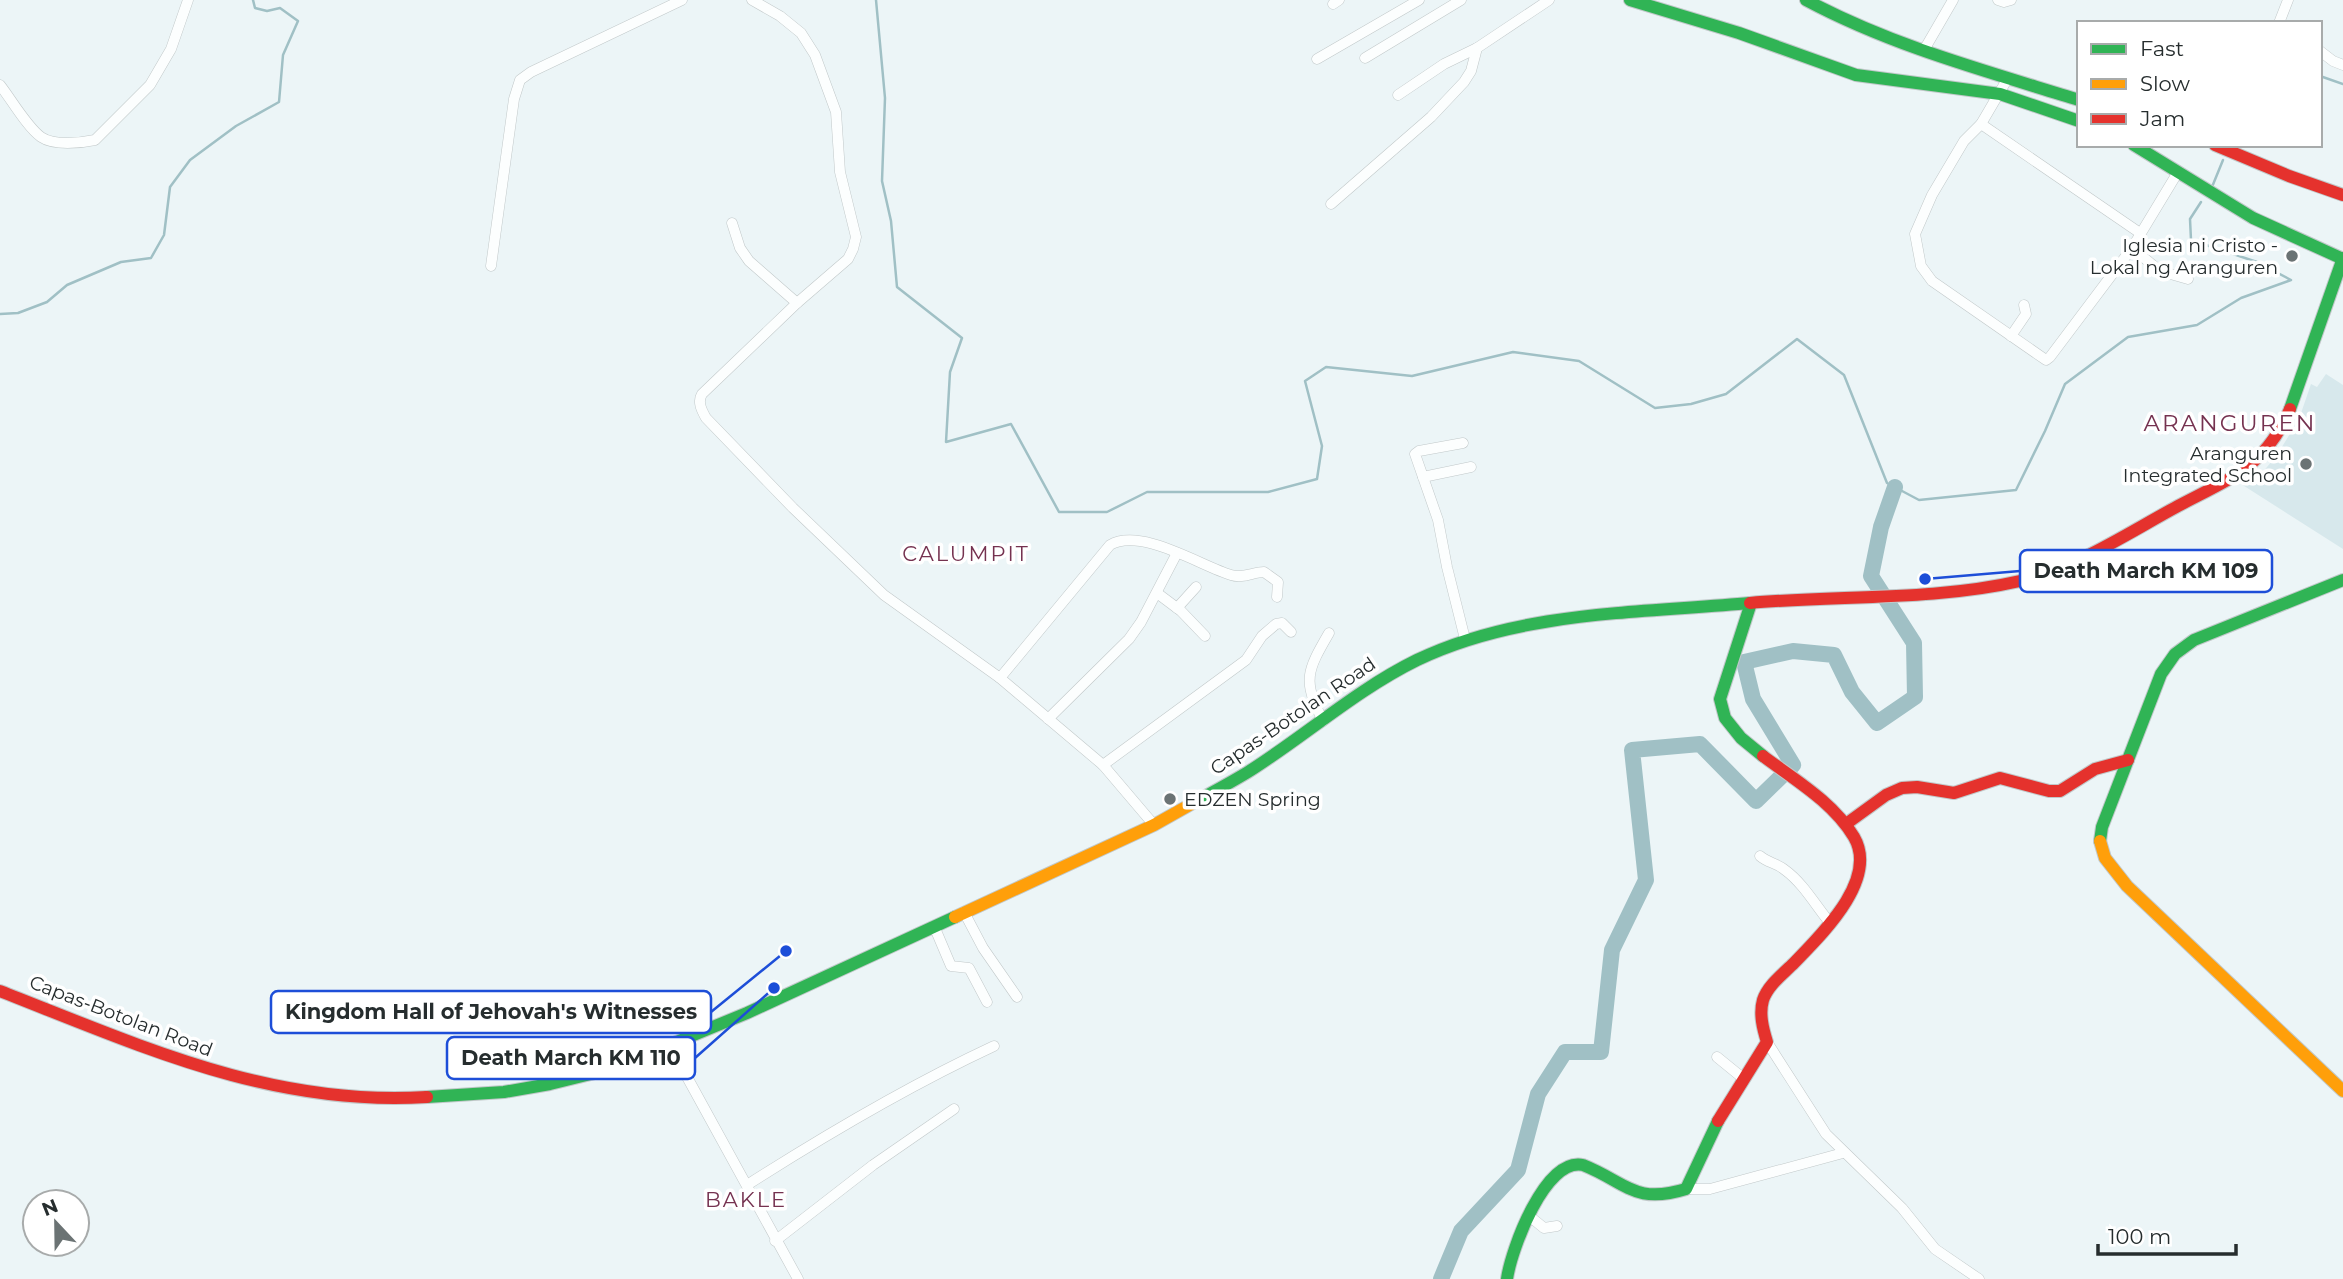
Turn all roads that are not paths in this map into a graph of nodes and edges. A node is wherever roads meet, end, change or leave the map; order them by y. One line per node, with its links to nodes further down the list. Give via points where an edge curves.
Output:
1 (188, 0): 21 (street, via 166,60 136,100 95,140 41,138)
2 (682, 0): 36 (street, via 520,80)
3 (752, 0): 38 (street, via 801,33 819,65 836,112 840,172 856,237 848,260)
4 (1419, 0): 18 (street)
5 (1461, 0): 17 (street)
6 (1549, 0): 14 (street)
7 (1630, 0): 22 (main road, via 1856,75)
8 (1807, 0): 15 (main road, via 1851,24)
9 (1953, 0): 15 (street)
10 (1998, 0): 11 (street)
11 (2011, 0)
12 (2288, 0): 13 (street)
13 (2279, 21)
14 (1478, 48): 23 (street); 31 (street, via 1464,82 1432,117)
15 (1924, 50): 20 (main road)
16 (2322, 53): 19 (street)
17 (1365, 58)
18 (1317, 59)
19 (2343, 65)
20 (2008, 78): 22 (street); 24 (main road)
21 (0, 85)
22 (2000, 94): 25 (main road); 26 (street)
23 (1398, 95)
24 (2077, 99)
25 (2077, 120)
26 (1981, 124): 33 (street); 40 (street, via 1964,141 1931,195 1915,234 1920,266 1932,281)
27 (2137, 147): 29 (main road)
28 (2224, 147): 30 (main road)
29 (2178, 172): 33 (street); 35 (main road, via 2253,218)
30 (2343, 194)
31 (1331, 204)
32 (732, 223): 38 (street, via 749,261)
33 (2140, 233): 34 (street)
34 (2132, 248): 37 (street, via 2160,271); 40 (street, via 2046,360)
35 (2343, 259): 49 (main road, Capas-Botolan Road, via 2285,422 2269,447 2245,470 2094,552 2047,573 2004,585)
36 (491, 266)
37 (2188, 279)
38 (797, 303): 55 (street, via 702,394 702,411 793,509 884,595)
39 (2024, 305): 40 (street, via 2026,314)
40 (2011, 336)
41 (1463, 443): 43 (street, via 1416,452)
42 (1471, 467): 43 (street)
43 (1423, 478): 54 (street, via 1438,520)
44 (1177, 553): 47 (street); 48 (street, via 1233,576 1266,573 1278,582); 55 (street, via 1142,541 1110,545)
45 (2343, 580): 58 (main road, via 2180,649 2161,674)
46 (1196, 587): 50 (street)
47 (1157, 593): 50 (street); 56 (street, via 1129,639)
48 (1276, 597)
49 (1751, 603): 54 (main road, Capas-Botolan Road, via 1519,625); 60 (main road, via 1724,685 1722,710 1735,730)
50 (1177, 608): 53 (street)
51 (1291, 632): 59 (street, via 1282,623 1276,624 1246,660)
52 (1329, 633): 57 (street, via 1310,669 1311,698)
53 (1205, 636)
54 (1465, 639): 57 (main road, Capas-Botolan Road, via 1382,679)
55 (1000, 678): 56 (street)
56 (1048, 719): 59 (street)
57 (1323, 721): 61 (main road, Capas-Botolan Road, via 1248,772)
58 (2128, 760): 60 (main road, via 2095,769 2060,791 2000,778 1954,793 1902,789); 74 (main road, via 2100,834 2110,866)
59 (1104, 765): 61 (street)
60 (1846, 824): 64 (main road, via 1856,841 1860,865 1854,885)
61 (1154, 825): 63 (main road, Capas-Botolan Road)
62 (1760, 856): 64 (street, via 1787,871)
63 (964, 912): 65 (main road, Capas-Botolan Road); 67 (street)
64 (1830, 923): 69 (main road, via 1765,994 1762,1013)
65 (934, 926): 68 (street, via 951,966 969,968); 70 (main road, Capas-Botolan Road)
66 (0, 991): 70 (main road, Capas-Botolan Road, via 208,1070 291,1089 362,1098 504,1092 551,1084 611,1069)
67 (1017, 997)
68 (987, 1002)
69 (1767, 1042): 73 (main road); 76 (street)
70 (670, 1045): 77 (street)
71 (994, 1046): 77 (street, via 840,1126)
72 (1717, 1057): 73 (street)
73 (1745, 1079): 78 (main road, via 1718,1121)
74 (2343, 1091)
75 (954, 1108): 81 (street)
76 (1843, 1153): 78 (street, via 1710,1189); 84 (street, via 1902,1208 1936,1249)
77 (747, 1185): 81 (street)
78 (1686, 1189): 79 (main road, via 1668,1195 1640,1195 1574,1164 1550,1182)
79 (1528, 1215): 80 (street, via 1544,1228); 83 (main road, via 1508,1262)
80 (1557, 1226)
81 (775, 1241): 82 (street)
82 (798, 1279)
83 (1507, 1279)
84 (1979, 1279)

